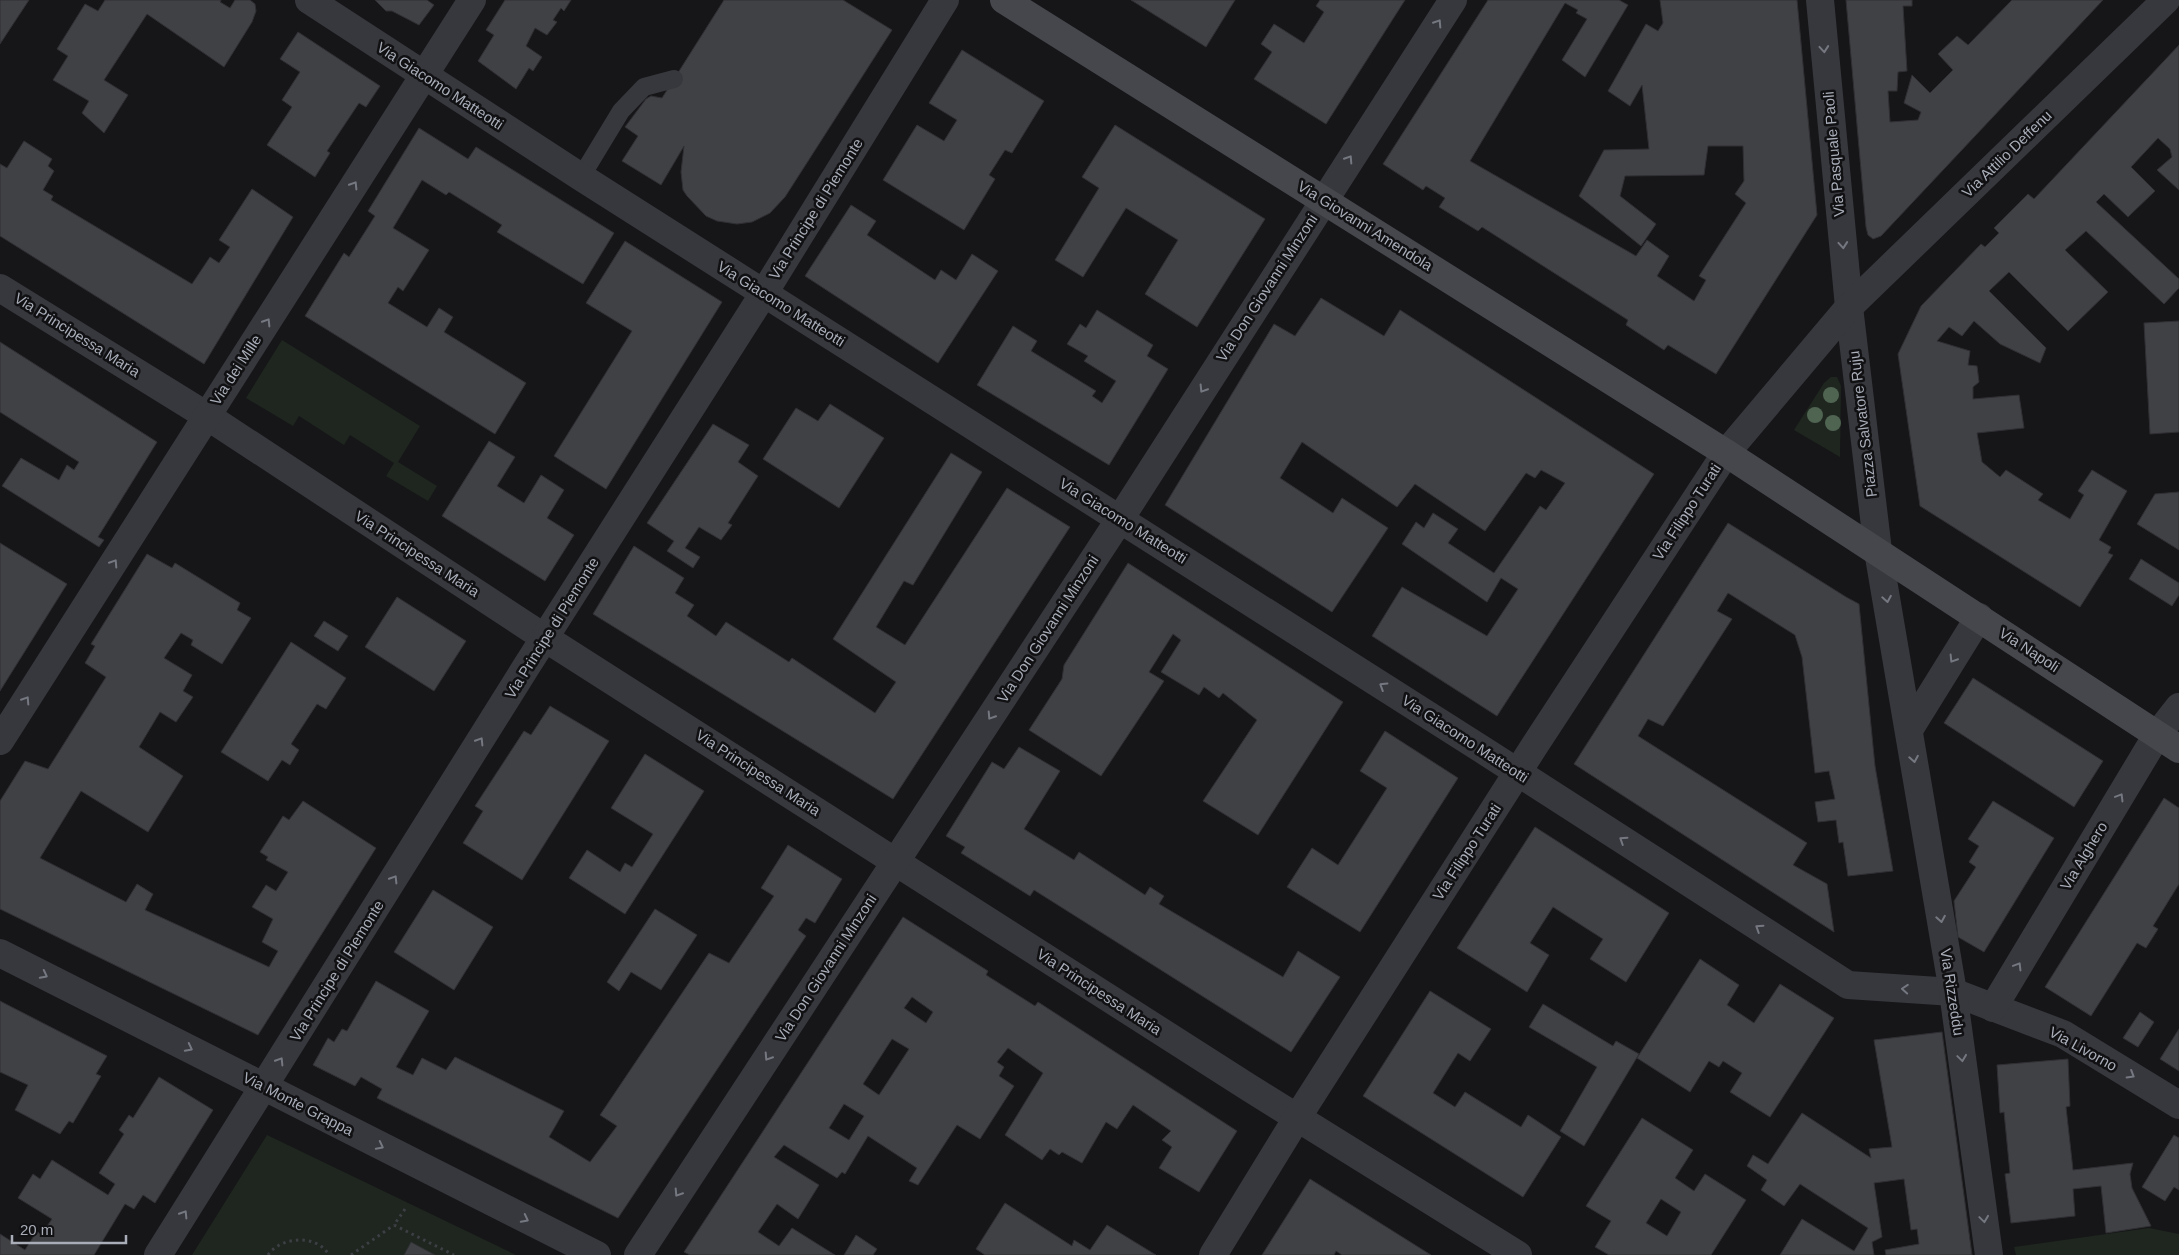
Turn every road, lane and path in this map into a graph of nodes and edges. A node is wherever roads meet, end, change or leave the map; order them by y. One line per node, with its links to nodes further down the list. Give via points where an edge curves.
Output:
1 (309, 0): 8 (street, Via Giacomo Matteotti)
2 (472, 0): 8 (street, Via dei Mille)
3 (945, 0): 13 (street, Via Principe di Piemonte)
4 (1004, 0): 11 (main road, Via Giovanni Amendola)
5 (1453, 0): 11 (street, Via Don Giovanni Minzoni, one-way to 5)
6 (1820, 0): 14 (street, Via Pasquale Paoli, one-way to 14)
7 (2166, 0): 14 (street, Via Attilio Deffenu)
8 (423, 76): 10 (street, Via Giacomo Matteotti); 15 (street, Via dei Mille, one-way to 8)
9 (674, 79): 10 (lane, via 644,87 621,111)
10 (581, 177): 13 (street, Via Giacomo Matteotti)
11 (1323, 200): 16 (main road, Via Giovanni Amendola); 17 (street, Via Don Giovanni Minzoni, one-way to 17)
12 (0, 288): 15 (street, Via Principessa Maria)
13 (764, 293): 17 (street, Via Giacomo Matteotti); 20 (street, Via Principe di Piemonte)
14 (1849, 307): 16 (street); 18 (street, Piazza Salvatore Ruju)
15 (207, 416): 20 (street, Via Principessa Maria); 23 (street, Via dei Mille, one-way to 15)
16 (1726, 453): 18 (main road); 25 (street, Via Filippo Turati)
17 (1120, 519): 25 (street, Via Giacomo Matteotti, one-way to 17); 26 (street, Via Don Giovanni Minzoni, one-way to 26)
18 (1878, 551): 19 (main road, Via Napoli); 22 (street, Via Rizzeddu, one-way to 22)
19 (1979, 617): 22 (street, one-way to 22); 24 (main road, Via Napoli)
20 (545, 638): 26 (street, Via Principessa Maria); 30 (street, Via Principe di Piemonte, one-way to 20)
21 (2179, 707): 24 (street, Via Alghero)
22 (1909, 730): 28 (street, Via Rizzeddu, one-way to 28)
23 (0, 741)
24 (2168, 742): 29 (street, Via Alghero, one-way to 24)
25 (1518, 773): 28 (street, Via Giacomo Matteotti, one-way to 25, via 1848,985); 32 (street, Via Filippo Turati)
26 (896, 862): 32 (street, Via Principessa Maria); 41 (street, Via Don Giovanni Minzoni, one-way to 41)
27 (0, 953): 30 (street, Via Monte Grappa, one-way to 30)
28 (1953, 992): 29 (street, Via Livorno); 44 (street, Via Rizzeddu, one-way to 44)
29 (1993, 1008): 31 (street, Via Livorno, one-way to 31, via 2064,1034)
30 (264, 1087): 35 (street, Via Principe di Piemonte, one-way to 30); 40 (street, Via Monte Grappa, one-way to 40)
31 (2179, 1105)
32 (1297, 1118): 42 (street, Via Filippo Turati); 43 (street, Via Principessa Maria)
33 (405, 1209): 34 (path)
34 (394, 1225): 38 (path); 39 (path)
35 (158, 1255)
36 (268, 1255): 37 (path, via 280,1244 302,1240 315,1243)
37 (329, 1255)
38 (351, 1255)
39 (454, 1255)
40 (597, 1255)
41 (638, 1255)
42 (1213, 1255)
43 (1518, 1255)
44 (1989, 1255)

